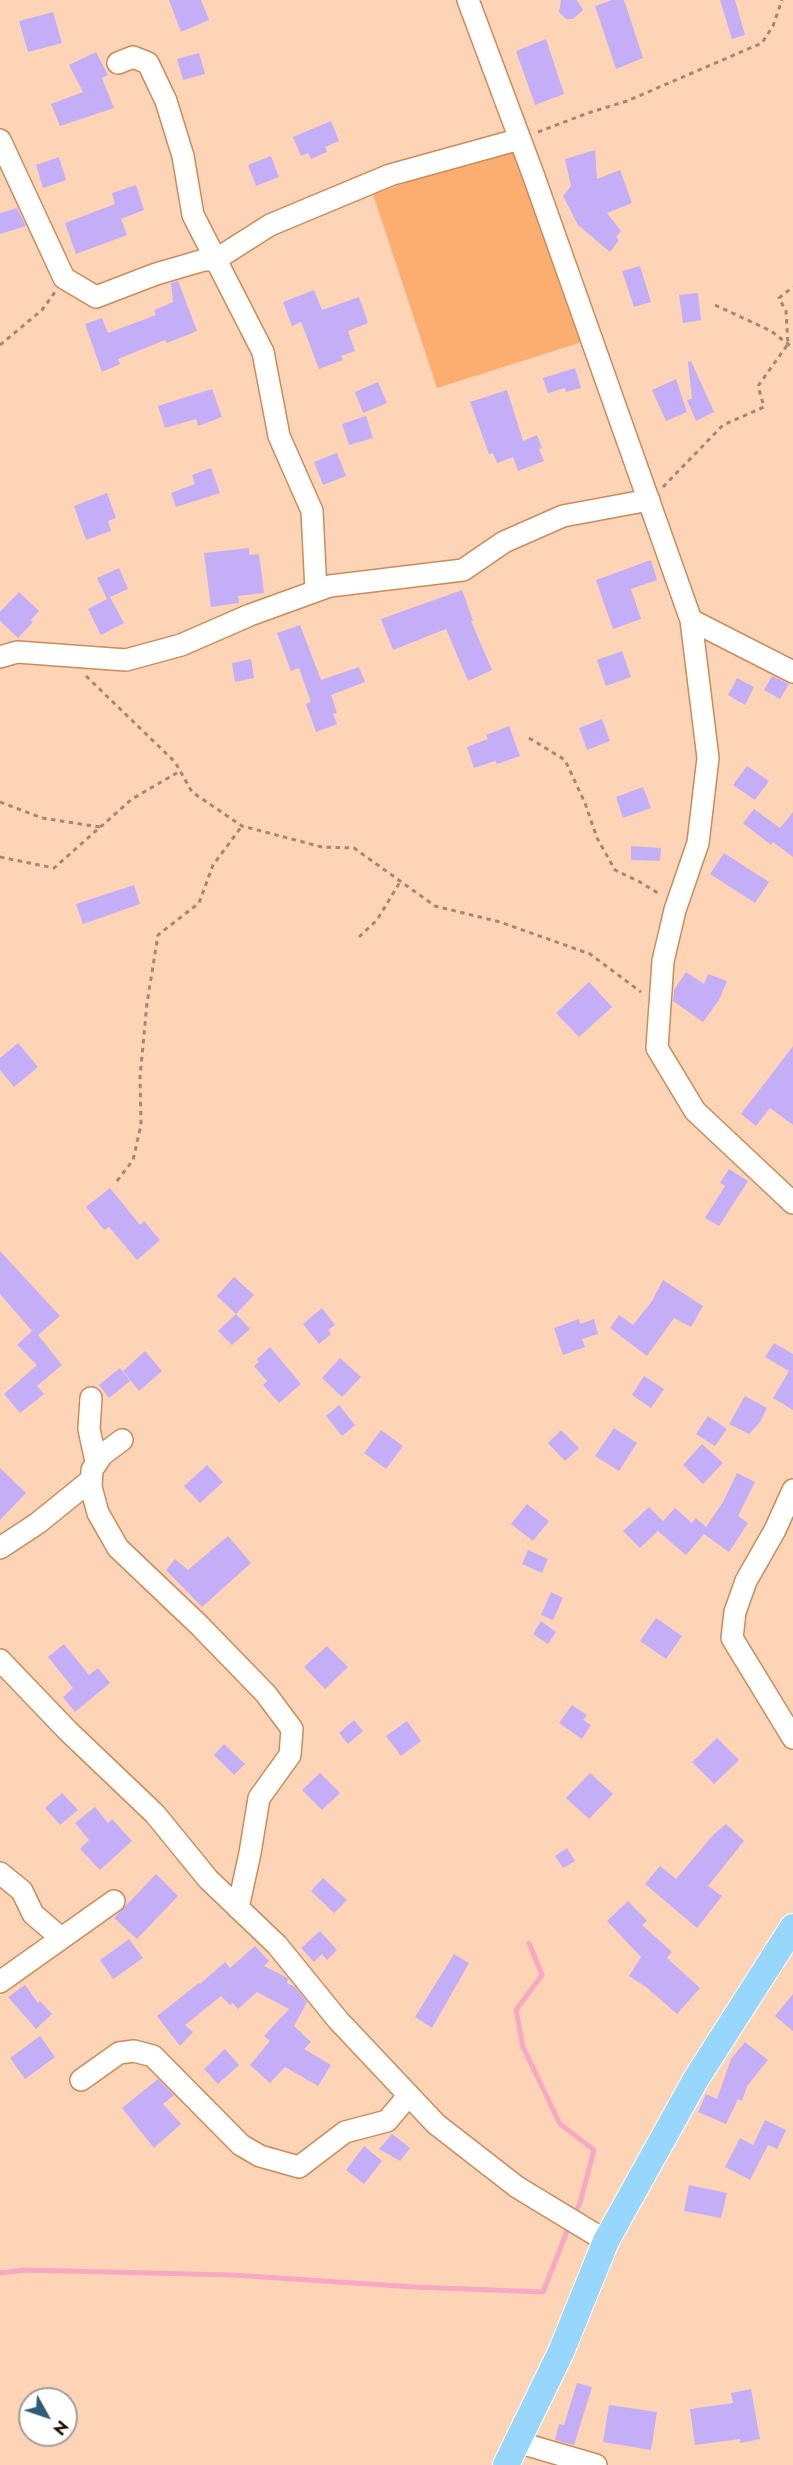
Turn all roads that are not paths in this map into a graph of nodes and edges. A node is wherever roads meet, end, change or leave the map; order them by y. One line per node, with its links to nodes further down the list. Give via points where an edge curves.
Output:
1 (468, 0): 3 (street)
2 (118, 63): 5 (street, via 133,57 148,63 166,101 183,156 193,215)
3 (520, 139): 5 (street, via 390,175 270,225); 6 (street)
4 (0, 140): 5 (street, via 64,278 96,297 156,274)
5 (215, 260): 7 (street, via 263,352 279,436 312,511)
6 (649, 500): 7 (street, via 563,516 504,542 463,570); 8 (street)
7 (316, 591): 9 (street, via 181,645 126,660 17,652)
8 (691, 620): 10 (street); 11 (street, via 708,758 698,843 675,909 663,961 657,1048 695,1111)
9 (0, 657)
10 (793, 672)
11 (793, 1203)
12 (91, 1398): 14 (street, via 89,1429)
13 (122, 1440): 14 (street, via 102,1455)
14 (94, 1471): 16 (street, via 38,1522); 21 (street, via 91,1487 98,1513 118,1548 266,1694 292,1729 290,1755 259,1798)
15 (793, 1490): 18 (street, via 746,1581 735,1612 732,1638)
16 (0, 1548)
17 (0, 1660): 21 (street, via 155,1814 208,1879)
18 (793, 1737)
19 (0, 1874): 23 (street, via 22,1892 33,1914)
20 (114, 1900): 23 (street)
21 (238, 1908): 26 (street, via 277,1945 338,2020)
22 (793, 1927): 27 (main road, via 696,2079)
23 (61, 1938): 24 (street)
24 (0, 1982)
25 (81, 2080): 26 (street, via 119,2053 134,2051 153,2056 240,2145 260,2156 299,2167 345,2132 387,2121)
26 (409, 2095): 27 (street, via 436,2124 517,2187)
27 (606, 2241): 28 (main road, via 561,2352)
28 (517, 2442): 29 (main road); 30 (street)
29 (506, 2465)
30 (596, 2465)

